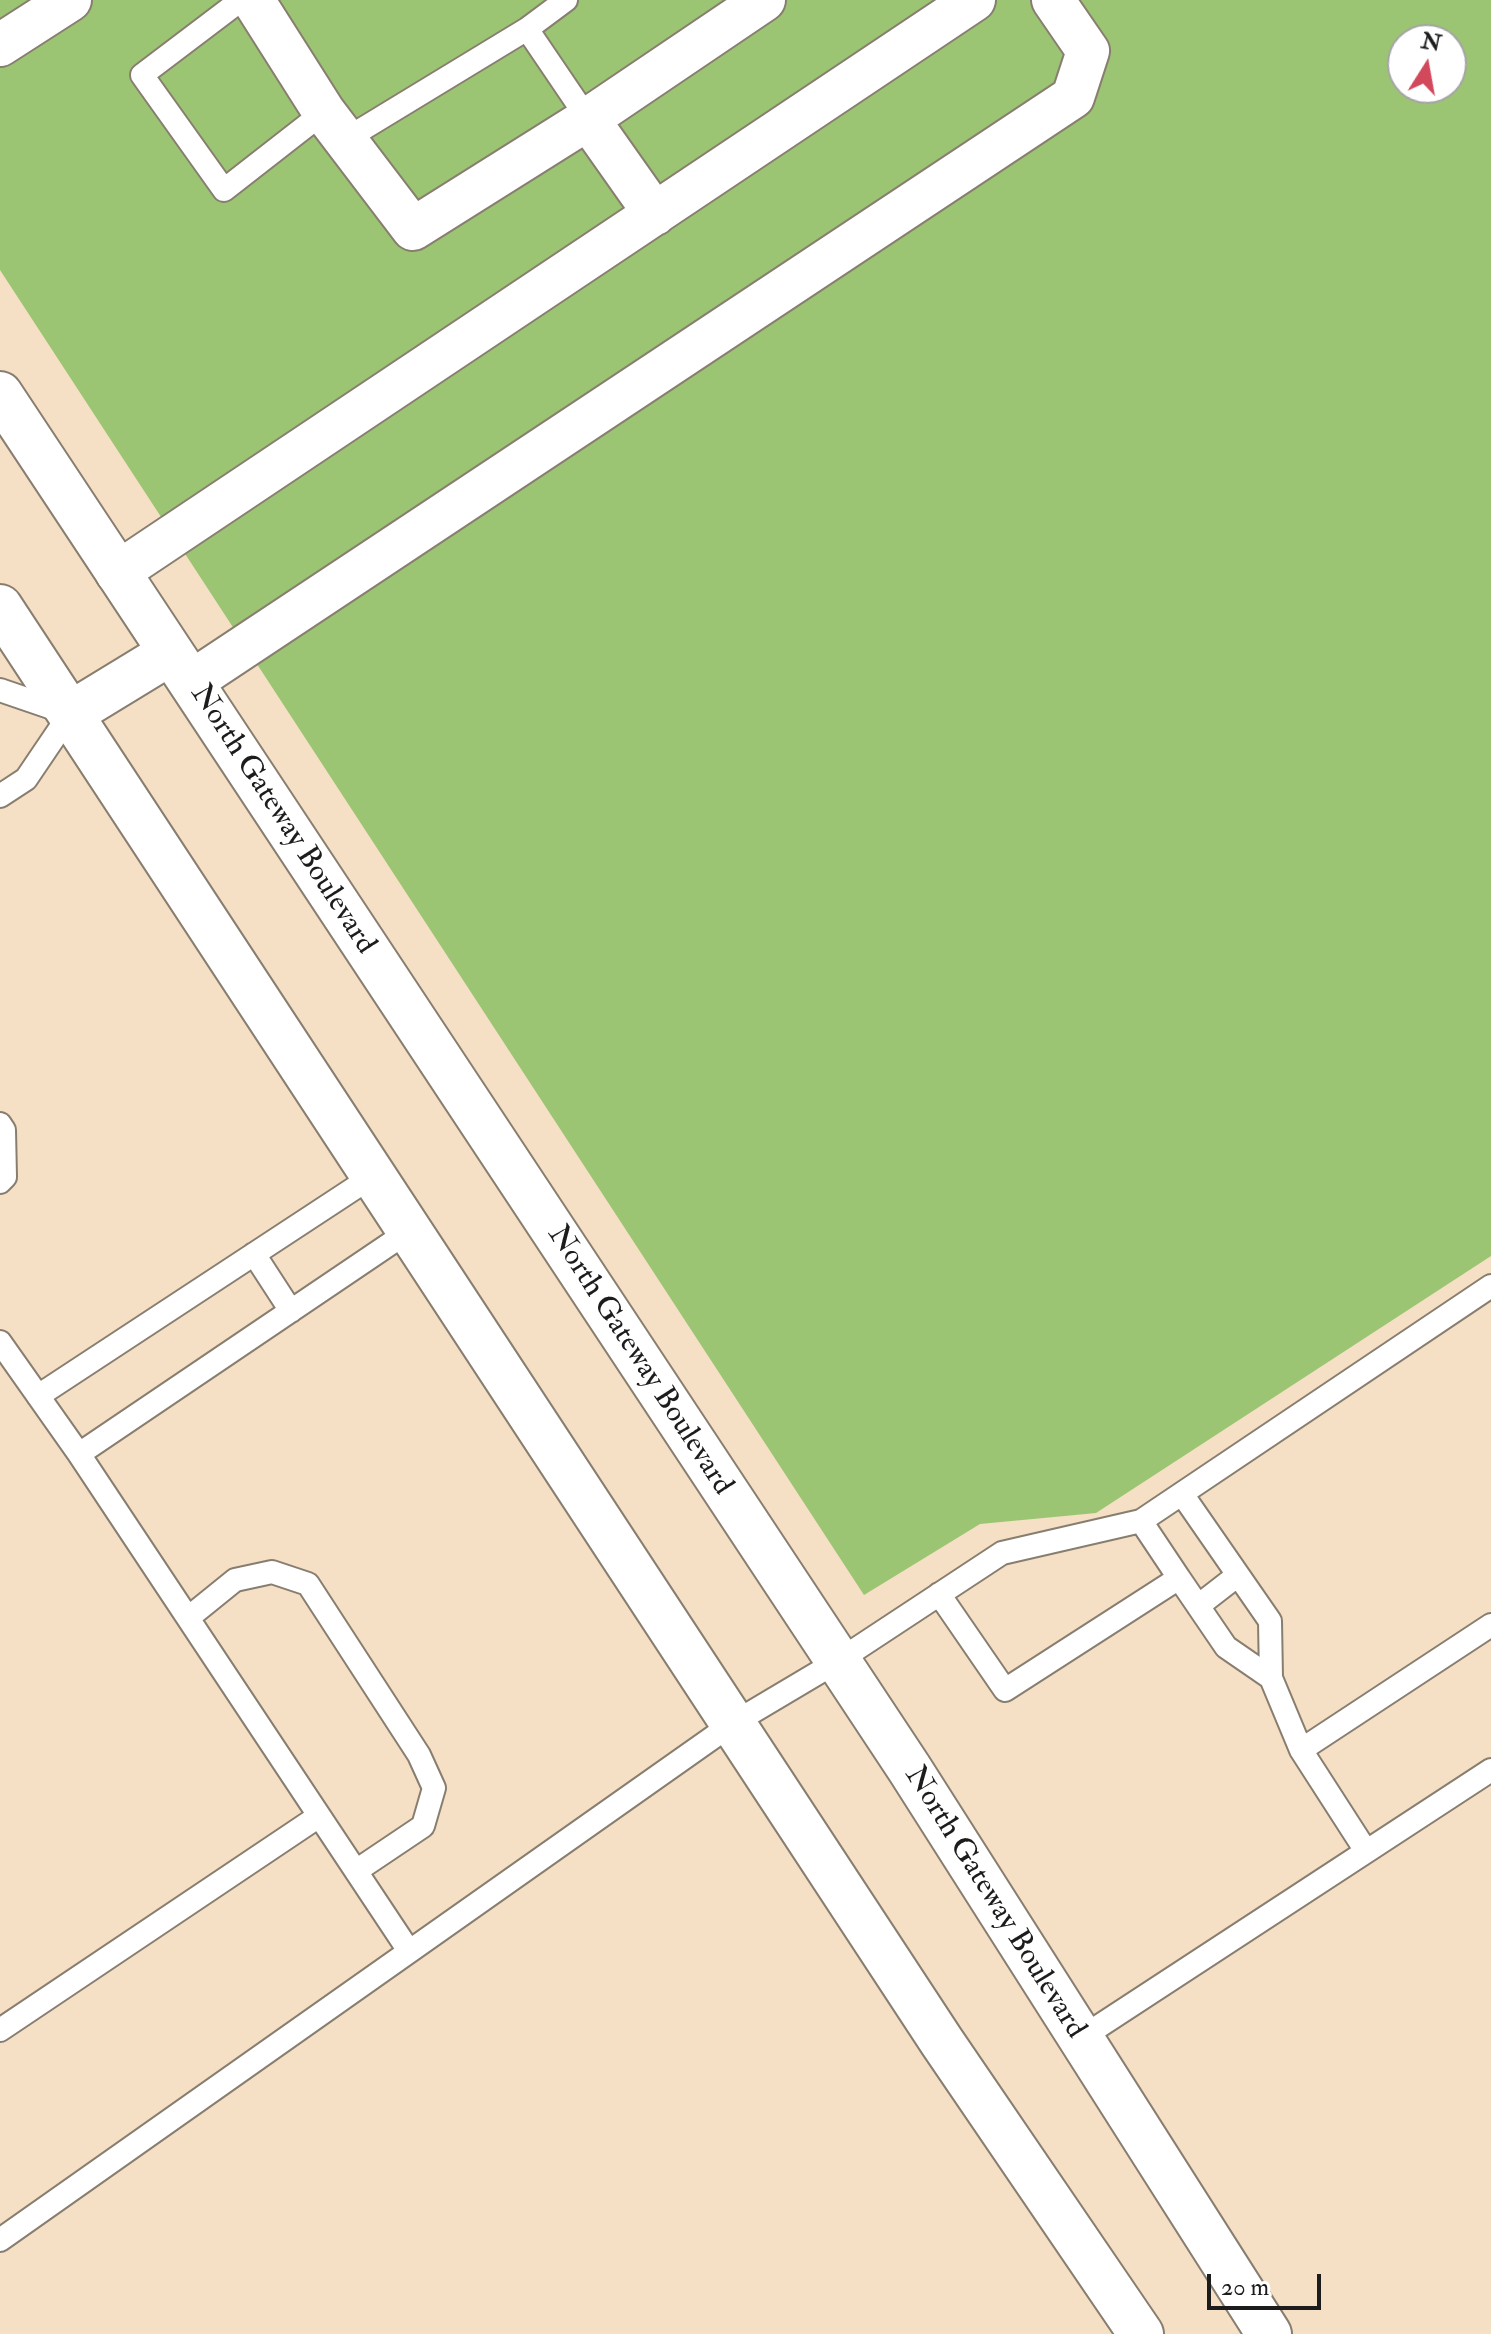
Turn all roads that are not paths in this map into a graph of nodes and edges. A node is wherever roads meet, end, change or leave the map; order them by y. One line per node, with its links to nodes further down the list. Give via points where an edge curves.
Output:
1 (70, 0): 9 (street)
2 (241, 0): 11 (lane, via 142,75 224,190)
3 (253, 0): 11 (street)
4 (566, 0): 8 (lane)
5 (764, 0): 10 (street)
6 (974, 0): 12 (street)
7 (1053, 0): 16 (street, via 1088,51 1073,97)
8 (527, 29): 10 (lane); 11 (lane)
9 (2, 39)
10 (588, 119): 11 (street, via 413,229); 12 (street)
11 (335, 125)
12 (655, 214): 14 (street)
13 (0, 394): 14 (main road, North Gateway Boulevard)
14 (117, 573): 16 (main road, North Gateway Boulevard)
15 (0, 607): 18 (main road)
16 (181, 667): 18 (main road); 38 (main road, North Gateway Boulevard)
17 (0, 690): 18 (lane)
18 (70, 714): 19 (lane, via 26,779); 21 (main road)
19 (0, 796)
20 (0, 1124): 22 (lane, via 5,1177)
21 (373, 1176): 23 (main road); 24 (lane)
22 (0, 1182)
23 (409, 1231): 26 (lane); 40 (main road)
24 (254, 1254): 26 (lane); 28 (lane)
25 (1491, 1286): 30 (lane)
26 (291, 1311): 29 (lane)
27 (0, 1342): 28 (lane)
28 (38, 1396): 29 (lane)
29 (79, 1454): 36 (lane)
30 (1182, 1494): 31 (lane); 32 (lane)
31 (1141, 1521): 33 (lane); 34 (lane, via 1002,1553)
32 (1238, 1575): 35 (lane); 39 (lane, via 1270,1621)
33 (1179, 1578): 34 (lane, via 1005,1690); 35 (lane)
34 (939, 1594): 38 (lane)
35 (1198, 1606): 39 (lane, via 1226,1647)
36 (188, 1618): 43 (lane); 45 (lane, via 235,1580 272,1572 308,1584 419,1755 434,1788 423,1826)
37 (1491, 1625): 41 (lane)
38 (838, 1661): 40 (lane); 48 (main road, North Gateway Boulevard)
39 (1271, 1678): 41 (lane)
40 (732, 1724): 46 (lane); 50 (main road)
41 (1301, 1750): 44 (lane)
42 (1491, 1770): 44 (lane)
43 (319, 1816): 45 (lane); 47 (lane)
44 (1366, 1851): 48 (lane)
45 (356, 1871): 46 (lane)
46 (409, 1951): 49 (lane)
47 (0, 2030)
48 (1081, 2038): 51 (main road, North Gateway Boulevard)
49 (0, 2240)
50 (1141, 2334)
51 (1269, 2334)

